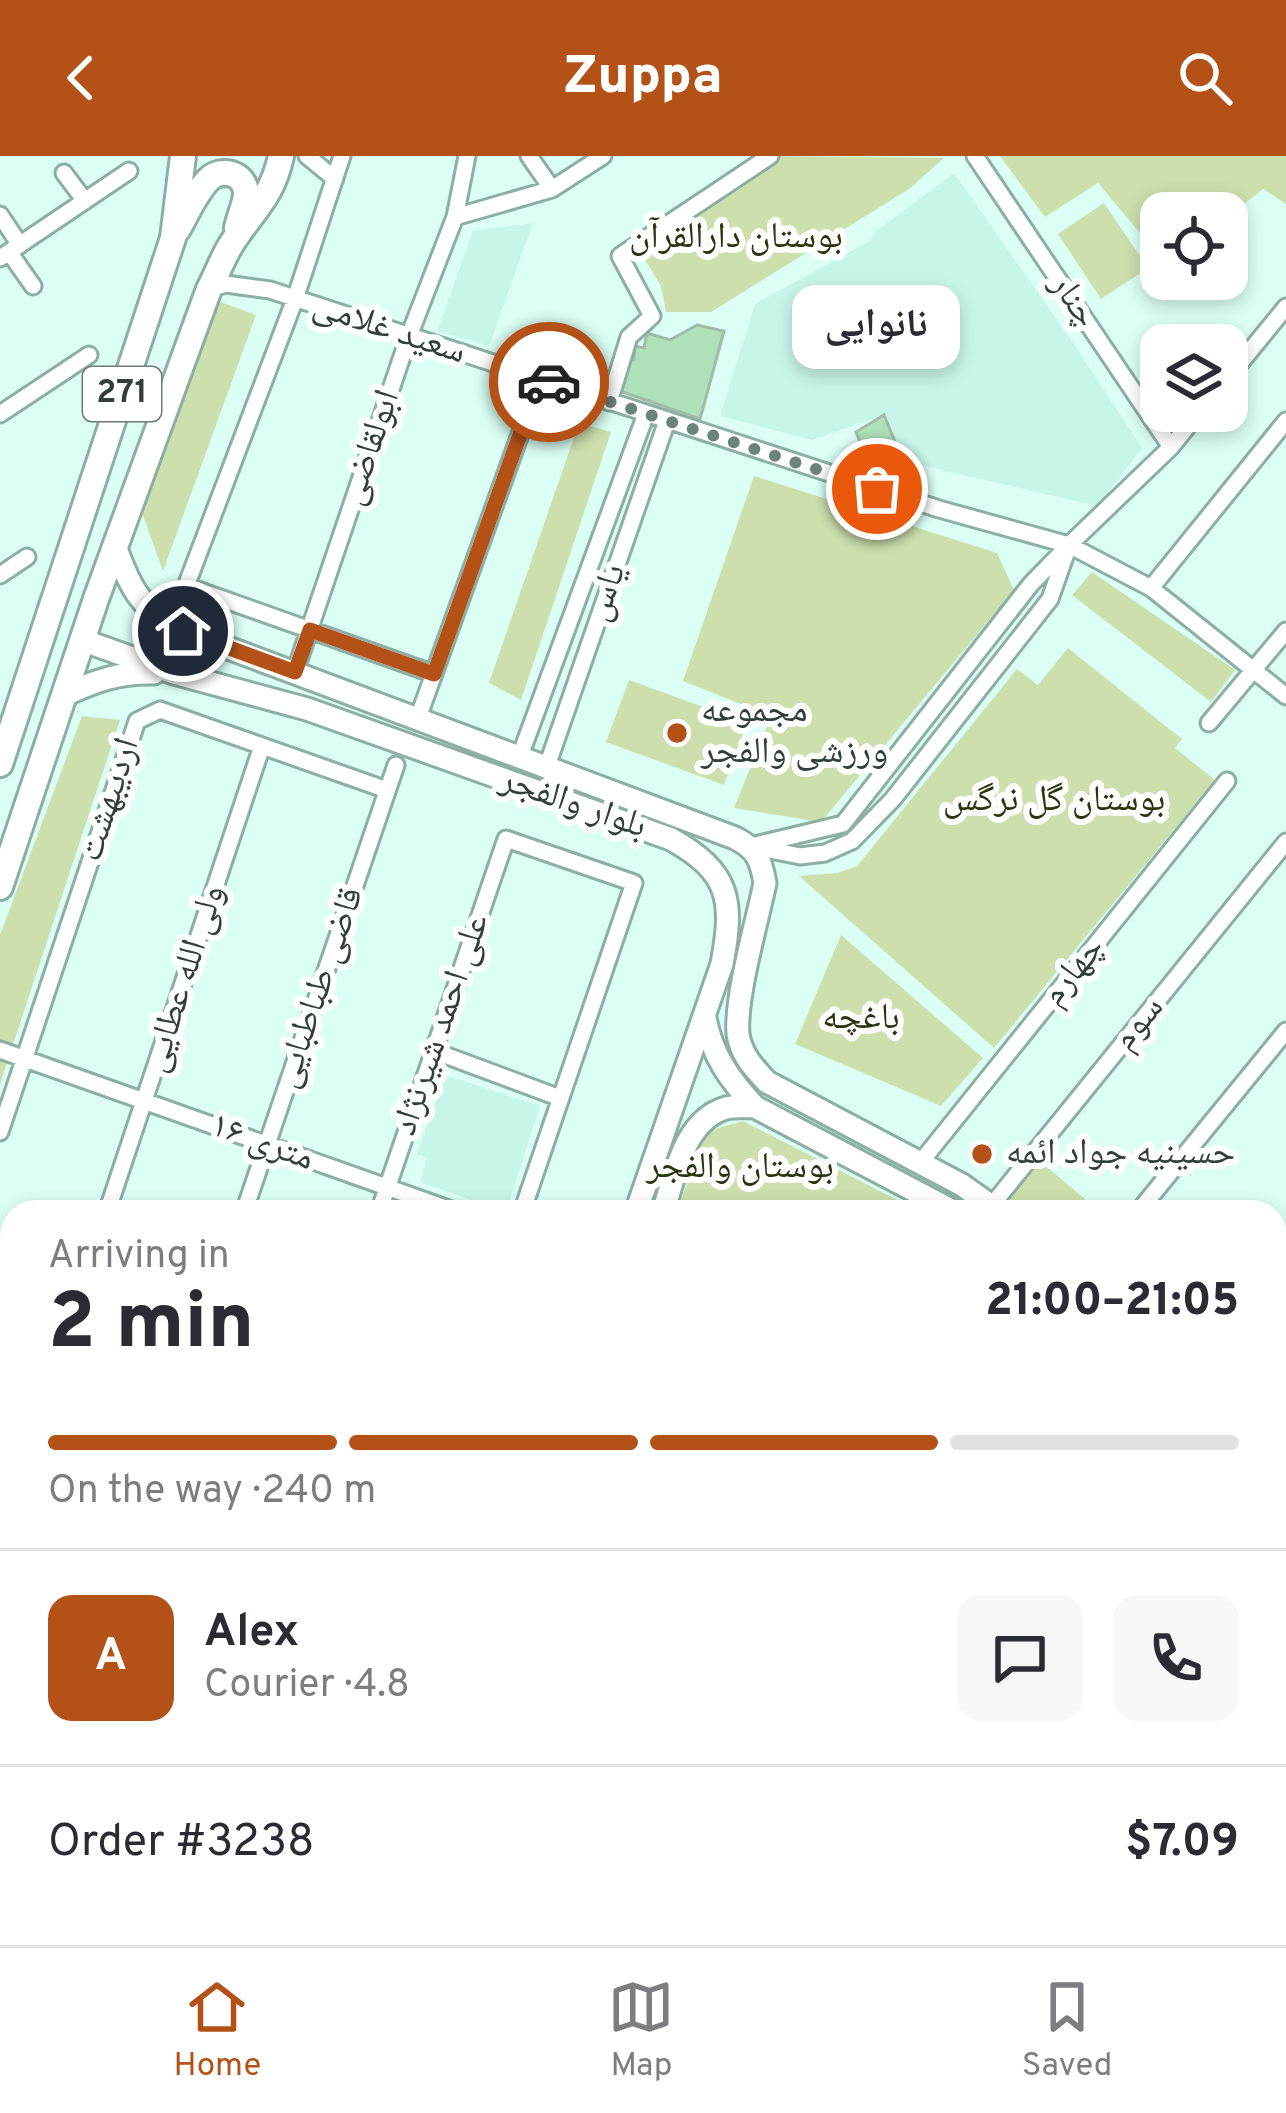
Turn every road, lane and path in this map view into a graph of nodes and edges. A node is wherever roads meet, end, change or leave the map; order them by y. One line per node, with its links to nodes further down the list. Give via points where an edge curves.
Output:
1 (183, 156): 17 (main road, 271)
2 (281, 156): 18 (main road, 271, via 276,182)
3 (307, 156): 12 (street)
4 (342, 156): 12 (street)
5 (467, 156): 16 (street, ابولقاضی)
6 (529, 156): 13 (street)
7 (603, 156): 13 (street)
8 (770, 156): 28 (street, via 620,256 652,316 629,338)
9 (975, 156): 34 (street, چنار)
10 (130, 171): 14 (street)
11 (64, 173): 14 (street)
12 (335, 179): 22 (street)
13 (552, 189): 16 (street)
14 (85, 201): 19 (street)
15 (0, 215): 19 (street)
16 (455, 217): 24 (street, ابولقاضی)
17 (173, 238): 18 (main road, via 208,180 230,172 246,192); 40 (main road, 271)
18 (233, 242): 21 (main road, 271)
19 (10, 252): 20 (street)
20 (33, 286)
21 (209, 289): 22 (street, سعید غلامی, via 247,285); 36 (main road, 271)
22 (295, 299): 24 (street, سعید غلامی); 41 (street, via 188,581)
23 (1286, 307): 25 (street)
24 (409, 336): 27 (street, سعید غلامی); 41 (street, ابولقاضی)
25 (1248, 353)
26 (89, 355): 29 (street)
27 (540, 379): 28 (street, سعید غلامی); 47 (street)
28 (609, 402): 30 (street, سعید غلامی)
29 (0, 414)
30 (646, 414): 31 (street, سعید غلامی); 53 (street, یاس)
31 (667, 421): 35 (street, سعید غلامی); 56 (street, یاس)
32 (1286, 421): 39 (street)
33 (1183, 432): 34 (street)
34 (1171, 447): 35 (street)
35 (1070, 545): 39 (street, سعید غلامی); 62 (street, via 1030,584 843,824); 62 (street, via 1050,598 852,841 800,856)
36 (115, 546): 43 (main road, 271); 45 (main road, بلوار والفجر, via 137,596 157,617)
37 (27, 557): 38 (street)
38 (0, 575)
39 (1151, 588): 44 (street, سعید غلامی)
40 (45, 629): 43 (main road); 54 (main road, 271)
41 (310, 630): 45 (street, ابولقاضی); 47 (street)
42 (1286, 632): 44 (street)
43 (82, 640): 46 (main road, بلوار والفجر); 49 (main road, 271)
44 (1254, 671): 48 (street, سعید غلامی); 51 (street)
45 (295, 672): 50 (main road, بلوار والفجر)
46 (173, 673): 49 (main road, via 112,675); 57 (main road, بلوار والفجر, via 307,709)
47 (434, 674): 50 (street)
48 (1286, 696)
49 (63, 697): 63 (main road, 271)
50 (418, 718): 53 (main road, بلوار والفجر)
51 (1208, 723)
52 (262, 746): 59 (street, اردیبهشت); 68 (street, اردیبهشت, via 160,710 136,721); 70 (street, ولی الله عطایی)
53 (520, 756): 56 (main road, بلوار والفجر); 57 (main road)
54 (0, 764)
55 (396, 765): 59 (street, قاضی طباطبایی)
56 (547, 766): 60 (main road); 62 (main road, بلوار والفجر)
57 (510, 782): 60 (main road, بلوار والفجر)
58 (1227, 782): 74 (street, چهارم)
59 (387, 790): 73 (street, قاضی طباطبایی)
60 (538, 792): 64 (main road, بلوار والفجر, via 671,838 717,874 729,928)
61 (1286, 842): 85 (street, سوم)
62 (751, 846): 74 (main road, via 765,883 739,1012 747,1060 767,1082)
63 (3, 872)
64 (705, 1017): 71 (main road, via 719,1063); 81 (main road, بلوار والفجر)
65 (1286, 1031): 86 (street)
66 (0, 1050): 68 (street, ۱۶ متری)
67 (434, 1051): 69 (street); 69 (street, علی احمد شیرنژاد, via 506,838 634,883); 75 (street, علی احمد شیرنژاد)
68 (24, 1058): 70 (street, ۱۶ متری); 72 (street, اردیبهشت)
69 (560, 1098): 80 (street)
70 (144, 1101): 73 (street, ۱۶ متری); 76 (street, ولی الله عطایی)
71 (755, 1106): 82 (main road, via 729,1107 700,1124); 83 (main road)
72 (0, 1132)
73 (267, 1145): 75 (street, ۱۶ متری); 77 (street, قاضی طباطبایی)
74 (920, 1163): 84 (main road)
75 (387, 1187): 78 (street, علی احمد شیرنژاد); 79 (street, ۱۶ متری)
76 (110, 1200)
77 (248, 1200)
78 (383, 1200)
79 (423, 1200)
80 (526, 1200)
81 (640, 1200)
82 (667, 1200)
83 (932, 1200)
84 (983, 1200)
85 (1003, 1200)
86 (1148, 1200)

